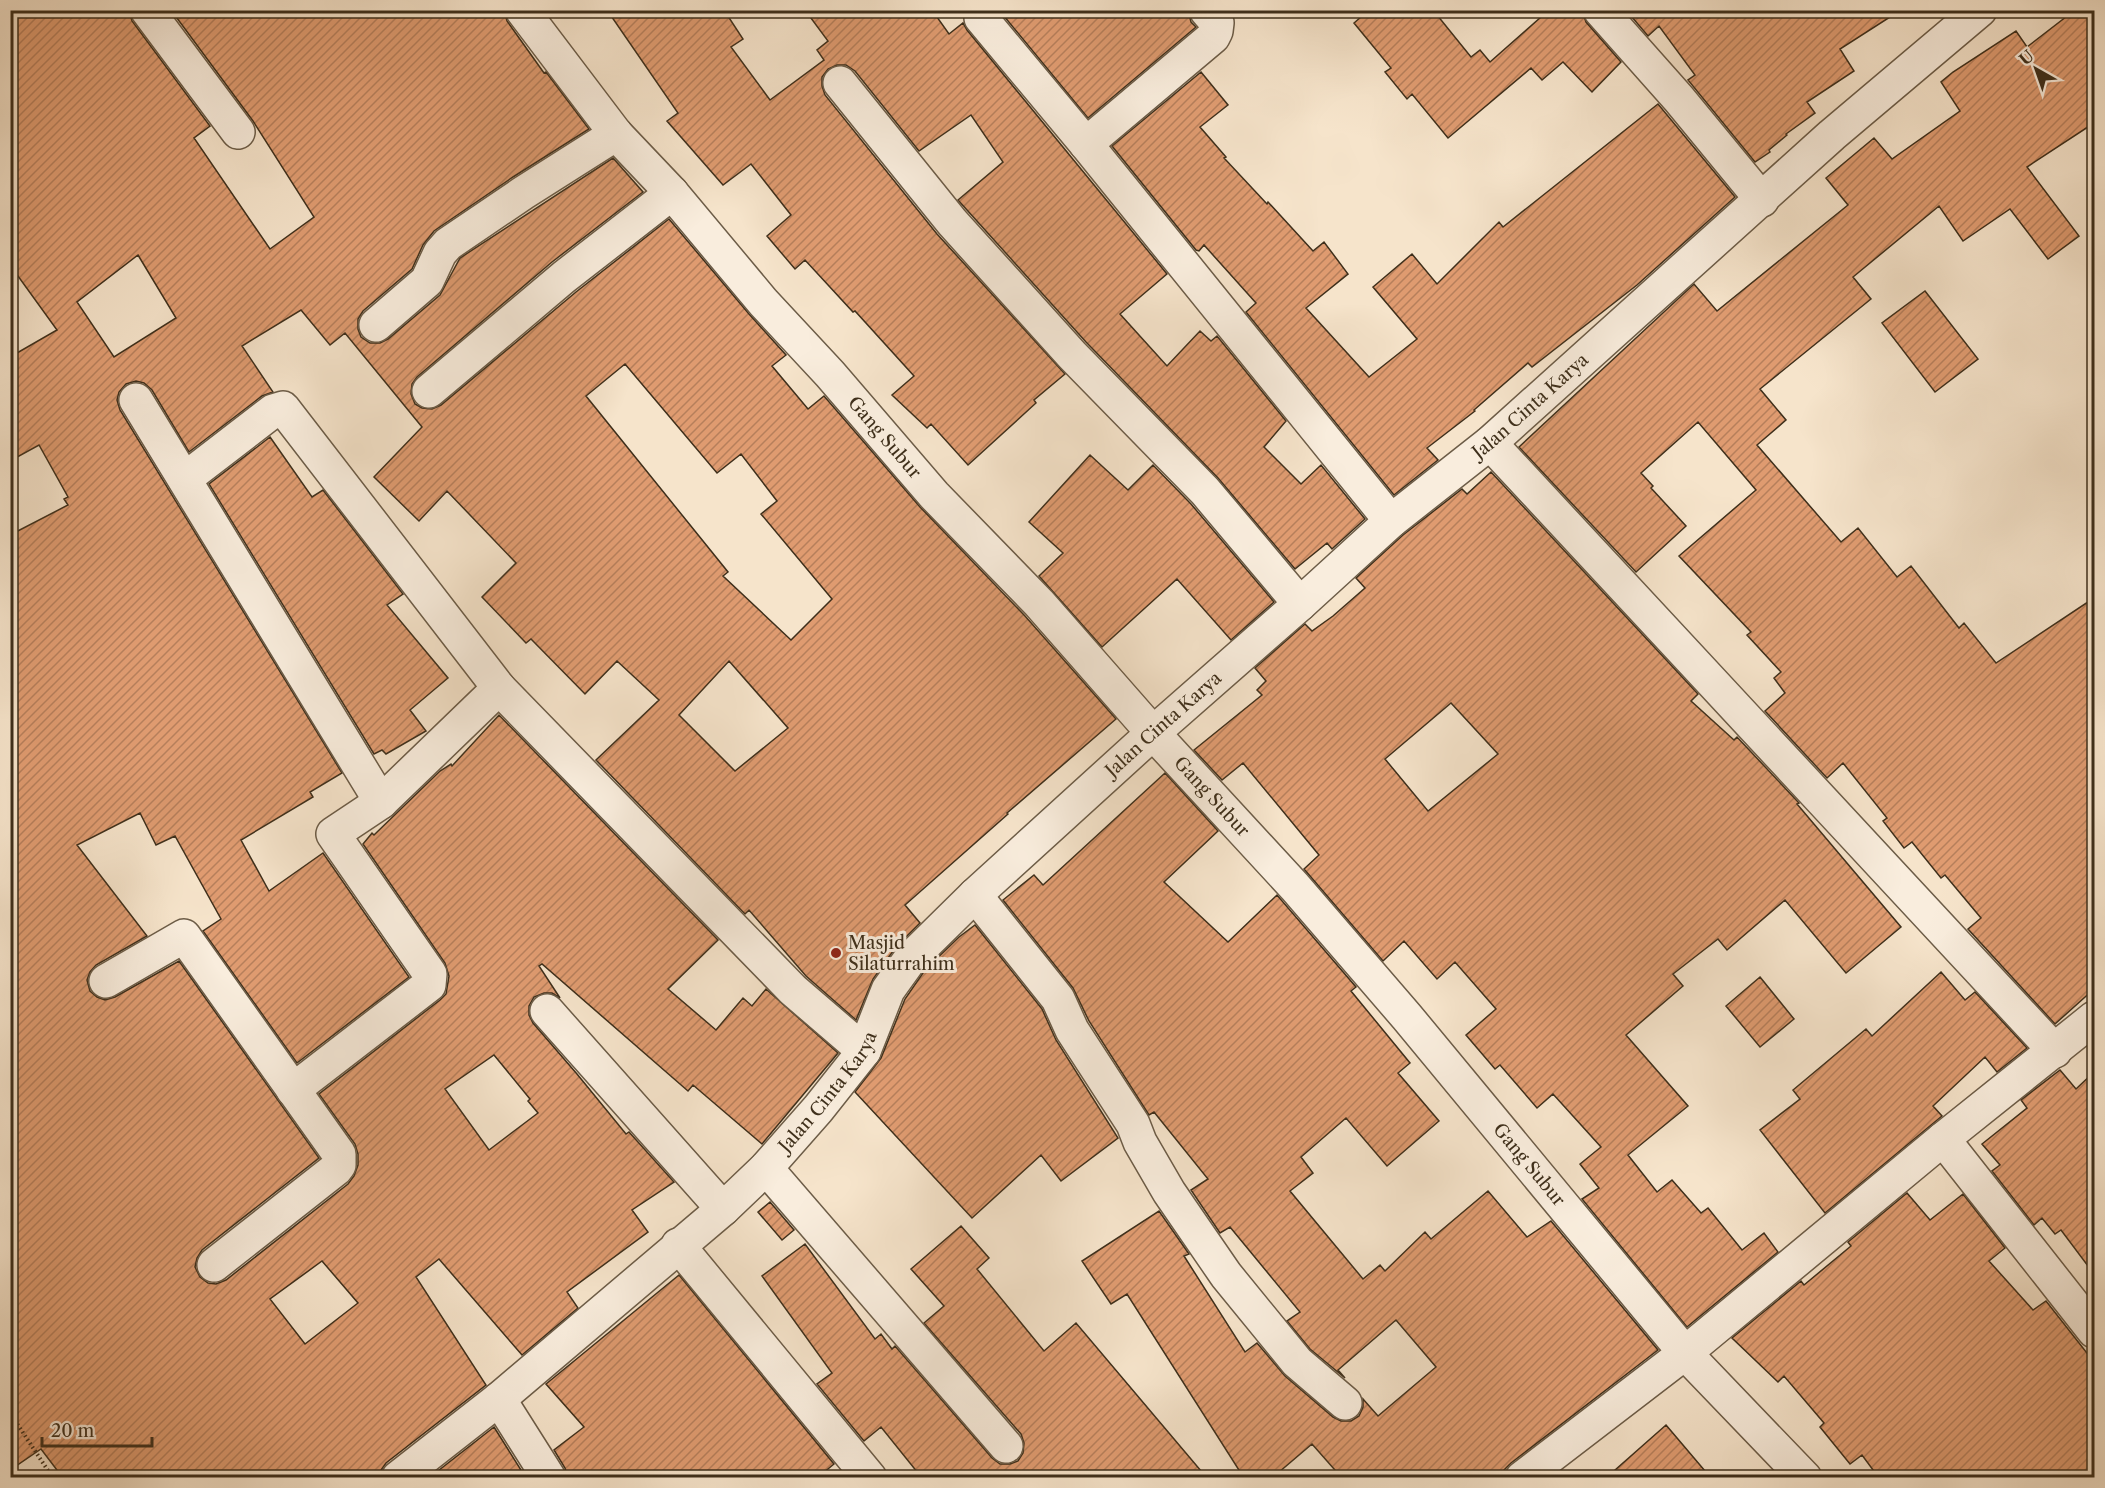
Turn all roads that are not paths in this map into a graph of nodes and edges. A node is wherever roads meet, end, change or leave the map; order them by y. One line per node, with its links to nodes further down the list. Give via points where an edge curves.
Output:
1 (147, 10): 8 (street)
2 (522, 10): 9 (street, Gang Subur)
3 (1206, 10): 10 (street, via 1216,23 1213,37)
4 (1600, 10): 12 (street)
5 (1980, 10): 12 (street, Jalan Cinta Karya, via 1832,135)
6 (981, 18): 10 (street)
7 (840, 83): 19 (street, via 952,222 1072,355 1205,491)
8 (238, 132)
9 (616, 134): 11 (street, Gang Subur); 13 (street, via 448,244 427,281)
10 (1086, 144): 18 (street)
11 (672, 194): 14 (street, via 564,277); 21 (street, Gang Subur, via 934,495 1039,603)
12 (1762, 200): 16 (street, Jalan Cinta Karya)
13 (376, 325)
14 (429, 391)
15 (136, 400): 17 (street)
16 (1490, 443): 18 (street, Jalan Cinta Karya); 28 (street)
17 (186, 478): 20 (street, via 273,411 283,408); 22 (street)
18 (1391, 521): 19 (street, Jalan Cinta Karya)
19 (1300, 604): 21 (street, Jalan Cinta Karya)
20 (499, 688): 22 (street); 27 (street, via 793,990)
21 (1153, 733): 23 (street, Jalan Cinta Karya); 36 (street, Gang Subur, via 1303,895)
22 (381, 802): 29 (street, via 333,834 430,974 429,985)
23 (975, 895): 27 (street, Jalan Cinta Karya, via 911,958 888,990); 38 (street, via 1058,999 1072,1030 1133,1124 1169,1192 1226,1275 1297,1362)
24 (106, 981): 29 (street, via 184,936)
25 (547, 1011): 32 (street)
26 (2094, 1018): 28 (street)
27 (864, 1051): 31 (street, Jalan Cinta Karya)
28 (2055, 1051): 30 (street)
29 (293, 1090): 34 (street, via 339,1154 339,1164)
30 (1943, 1139): 35 (street); 36 (street)
31 (766, 1168): 32 (street, Jalan Cinta Karya); 39 (street)
32 (723, 1209): 33 (street, Jalan Cinta Karya)
33 (678, 1245): 37 (street, Jalan Cinta Karya); 42 (street)
34 (214, 1265)
35 (2094, 1331)
36 (1686, 1353): 43 (street); 44 (street, Gang Subur)
37 (499, 1399): 40 (street, Jalan Cinta Karya); 41 (street)
38 (1345, 1403)
39 (1006, 1446)
40 (398, 1478)
41 (549, 1478)
42 (870, 1478)
43 (1522, 1478)
44 (1805, 1478)

